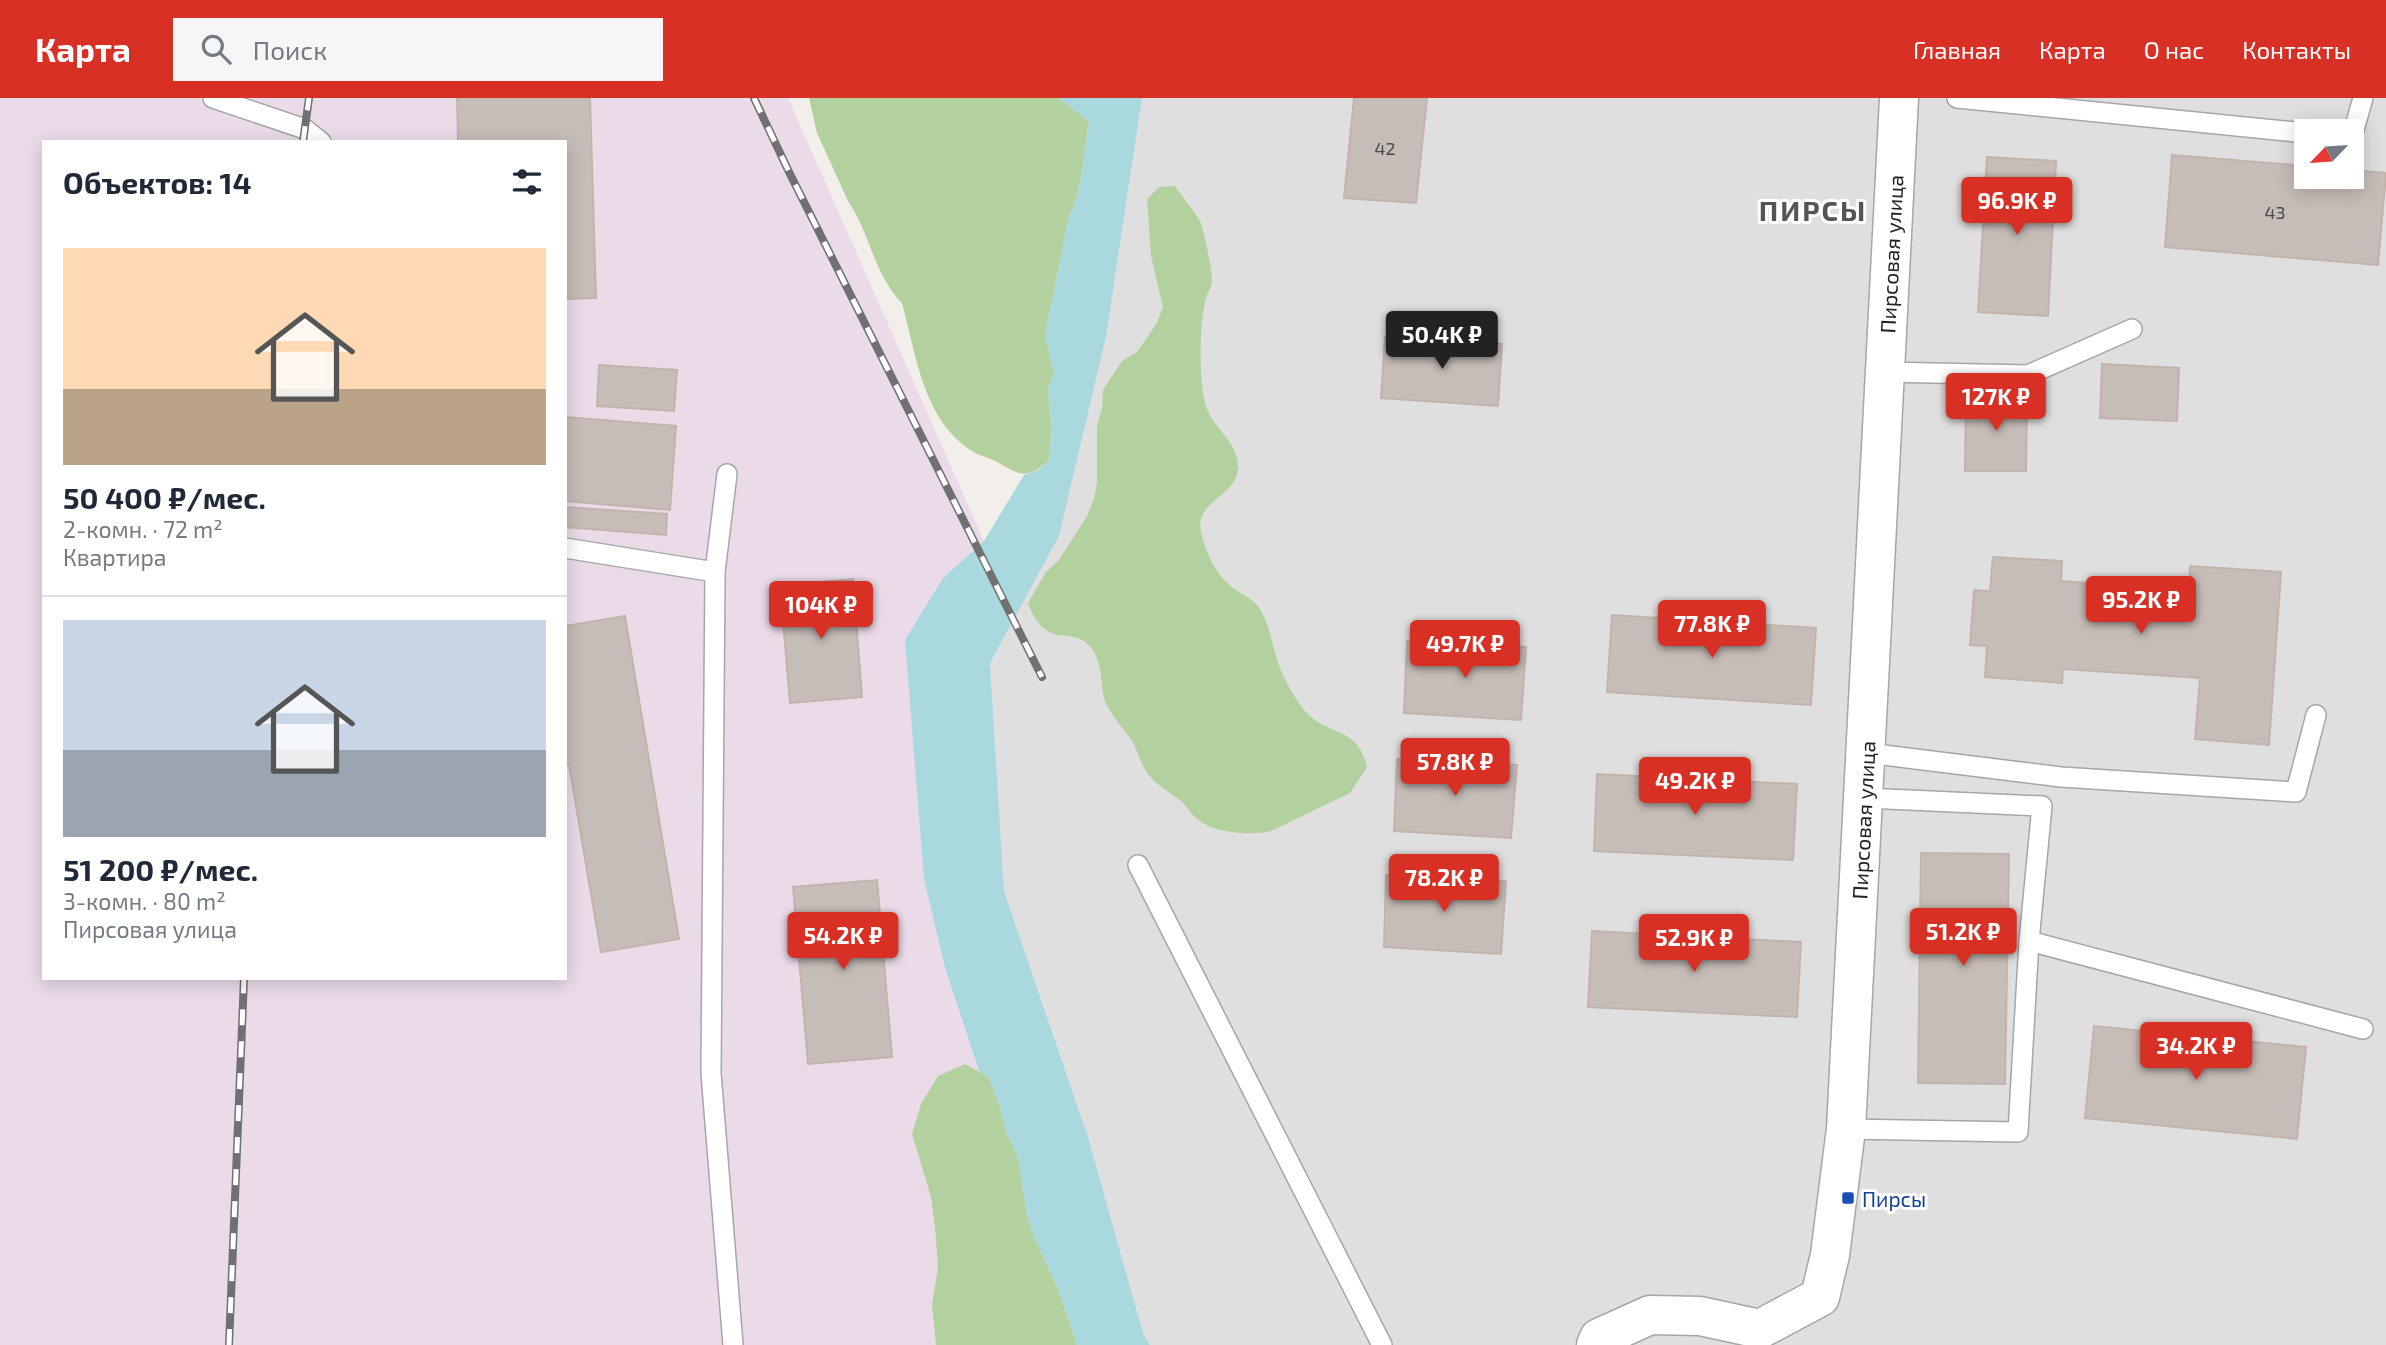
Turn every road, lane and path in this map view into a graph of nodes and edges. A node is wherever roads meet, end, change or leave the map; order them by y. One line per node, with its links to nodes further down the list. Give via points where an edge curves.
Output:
1 (214, 98): 8 (lane, via 305,129)
2 (1899, 98): 10 (street, Пирсовая улица)
3 (1957, 98): 5 (lane)
4 (2363, 98): 6 (lane)
5 (2142, 107): 7 (lane)
6 (2357, 119)
7 (2294, 131)
8 (319, 140)
9 (2132, 329): 10 (lane, via 2028,375)
10 (1885, 372): 15 (street, Пирсовая улица)
11 (727, 474): 13 (lane)
12 (567, 548): 13 (lane)
13 (715, 572): 21 (lane, via 711,1073)
14 (2316, 715): 15 (lane, via 2295,792 2061,777)
15 (1867, 753): 16 (street, Пирсовая улица)
16 (1865, 798): 18 (lane, via 2042,806); 20 (street, Пирсовая улица)
17 (1138, 865): 22 (lane)
18 (2029, 941): 19 (lane); 20 (lane, via 2018,1132)
19 (2363, 1030)
20 (1846, 1129): 23 (street, Пирсовая улица, via 1820,1297 1760,1329 1700,1315 1650,1315 1600,1338)
21 (733, 1345)
22 (1382, 1345)
23 (1596, 1345)

